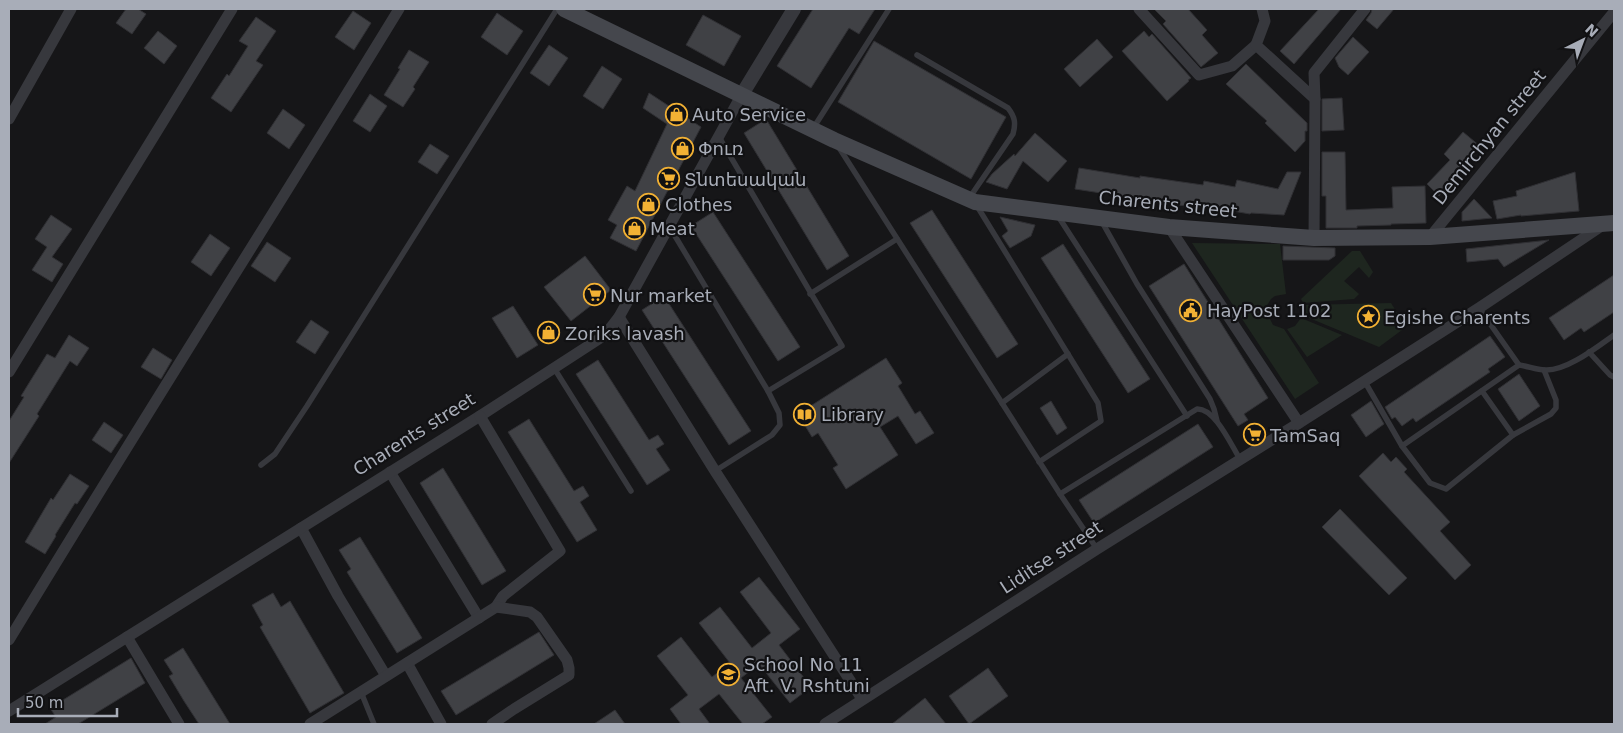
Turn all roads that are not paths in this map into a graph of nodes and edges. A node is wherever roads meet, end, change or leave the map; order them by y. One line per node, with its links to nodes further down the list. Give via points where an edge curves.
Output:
1 (71, 9): 16 (street)
2 (232, 9): 38 (street)
3 (399, 9): 62 (street)
4 (557, 9): 52 (lane, via 301,414 275,454)
5 (564, 9): 14 (main road, Charents street)
6 (794, 9): 14 (street)
7 (889, 9): 17 (lane)
8 (1139, 9): 12 (street, via 1199,75 1232,66)
9 (1262, 9): 12 (street, via 1265,20)
10 (1365, 9): 15 (street, via 1314,73)
11 (1614, 12): 26 (street, Demirchyan street)
12 (1256, 45): 15 (street)
13 (917, 55): 20 (lane, via 1008,108 1014,115 1014,134)
14 (741, 96): 17 (main road, Charents street); 18 (street, Charents street)
15 (1315, 100): 27 (street)
16 (9, 119)
17 (812, 130): 19 (main road, Charents street)
18 (719, 137): 24 (street, Charents street); 29 (lane)
19 (834, 140): 20 (main road, Charents street); 28 (lane)
20 (971, 200): 21 (main road, Charents street); 34 (lane)
21 (1056, 212): 22 (main road, Charents street); 45 (lane)
22 (1099, 218): 25 (main road, Charents street); 46 (lane, via 1210,399)
23 (1609, 224): 26 (main road, Charents street); 30 (street, Liditse street)
24 (669, 226): 31 (street, Charents street); 41 (lane)
25 (1169, 227): 27 (main road, Charents street); 47 (street)
26 (1430, 237): 27 (main road, Charents street)
27 (1314, 238)
28 (897, 239): 29 (lane); 43 (lane)
29 (810, 294): 41 (lane, via 842,346)
30 (1479, 308): 35 (lane); 40 (street, Liditse street)
31 (619, 317): 36 (street, Charents street, via 605,335); 53 (street)
32 (1614, 335): 33 (lane)
33 (1589, 352): 37 (lane, via 1564,366); 39 (lane)
34 (1068, 354): 43 (lane); 51 (lane, via 1098,403 1101,421)
35 (1519, 366): 37 (lane); 42 (lane)
36 (554, 368): 44 (street, Charents street); 55 (lane)
37 (1544, 370): 48 (lane, via 1556,408)
38 (9, 372)
39 (1614, 377)
40 (1365, 382): 47 (street, Liditse street); 49 (lane)
41 (768, 391): 53 (lane, via 779,413 780,425 772,436)
42 (1482, 391): 48 (lane); 49 (lane)
43 (1002, 403): 51 (lane)
44 (480, 416): 54 (street, Charents street); 59 (street, via 560,551 503,596)
45 (1187, 416): 46 (lane, via 1202,409); 56 (lane)
46 (1216, 421): 50 (lane)
47 (1299, 423): 50 (street, Liditse street)
48 (1513, 435): 49 (lane, via 1446,489 1430,483)
49 (1402, 446)
50 (1240, 459): 58 (street, Liditse street)
51 (1039, 462): 56 (lane)
52 (261, 465)
53 (715, 471): 66 (street)
54 (390, 472): 57 (street, Charents street); 60 (street)
55 (631, 491)
56 (1060, 494): 58 (lane)
57 (300, 528): 61 (street, Charents street); 64 (street)
58 (1097, 549): 66 (street, Liditse street)
59 (496, 607): 60 (street); 72 (street, via 530,612 537,617 567,660 569,675)
60 (479, 618): 63 (street)
61 (127, 637): 67 (street, Charents street); 68 (street)
62 (9, 640)
63 (407, 663): 64 (street); 71 (street)
64 (386, 676): 65 (street)
65 (360, 692): 69 (street); 70 (lane)
66 (862, 699): 73 (street, Liditse street)
67 (9, 711)
68 (179, 724)
69 (310, 724)
70 (374, 724)
71 (441, 724)
72 (492, 724)
73 (824, 724)

